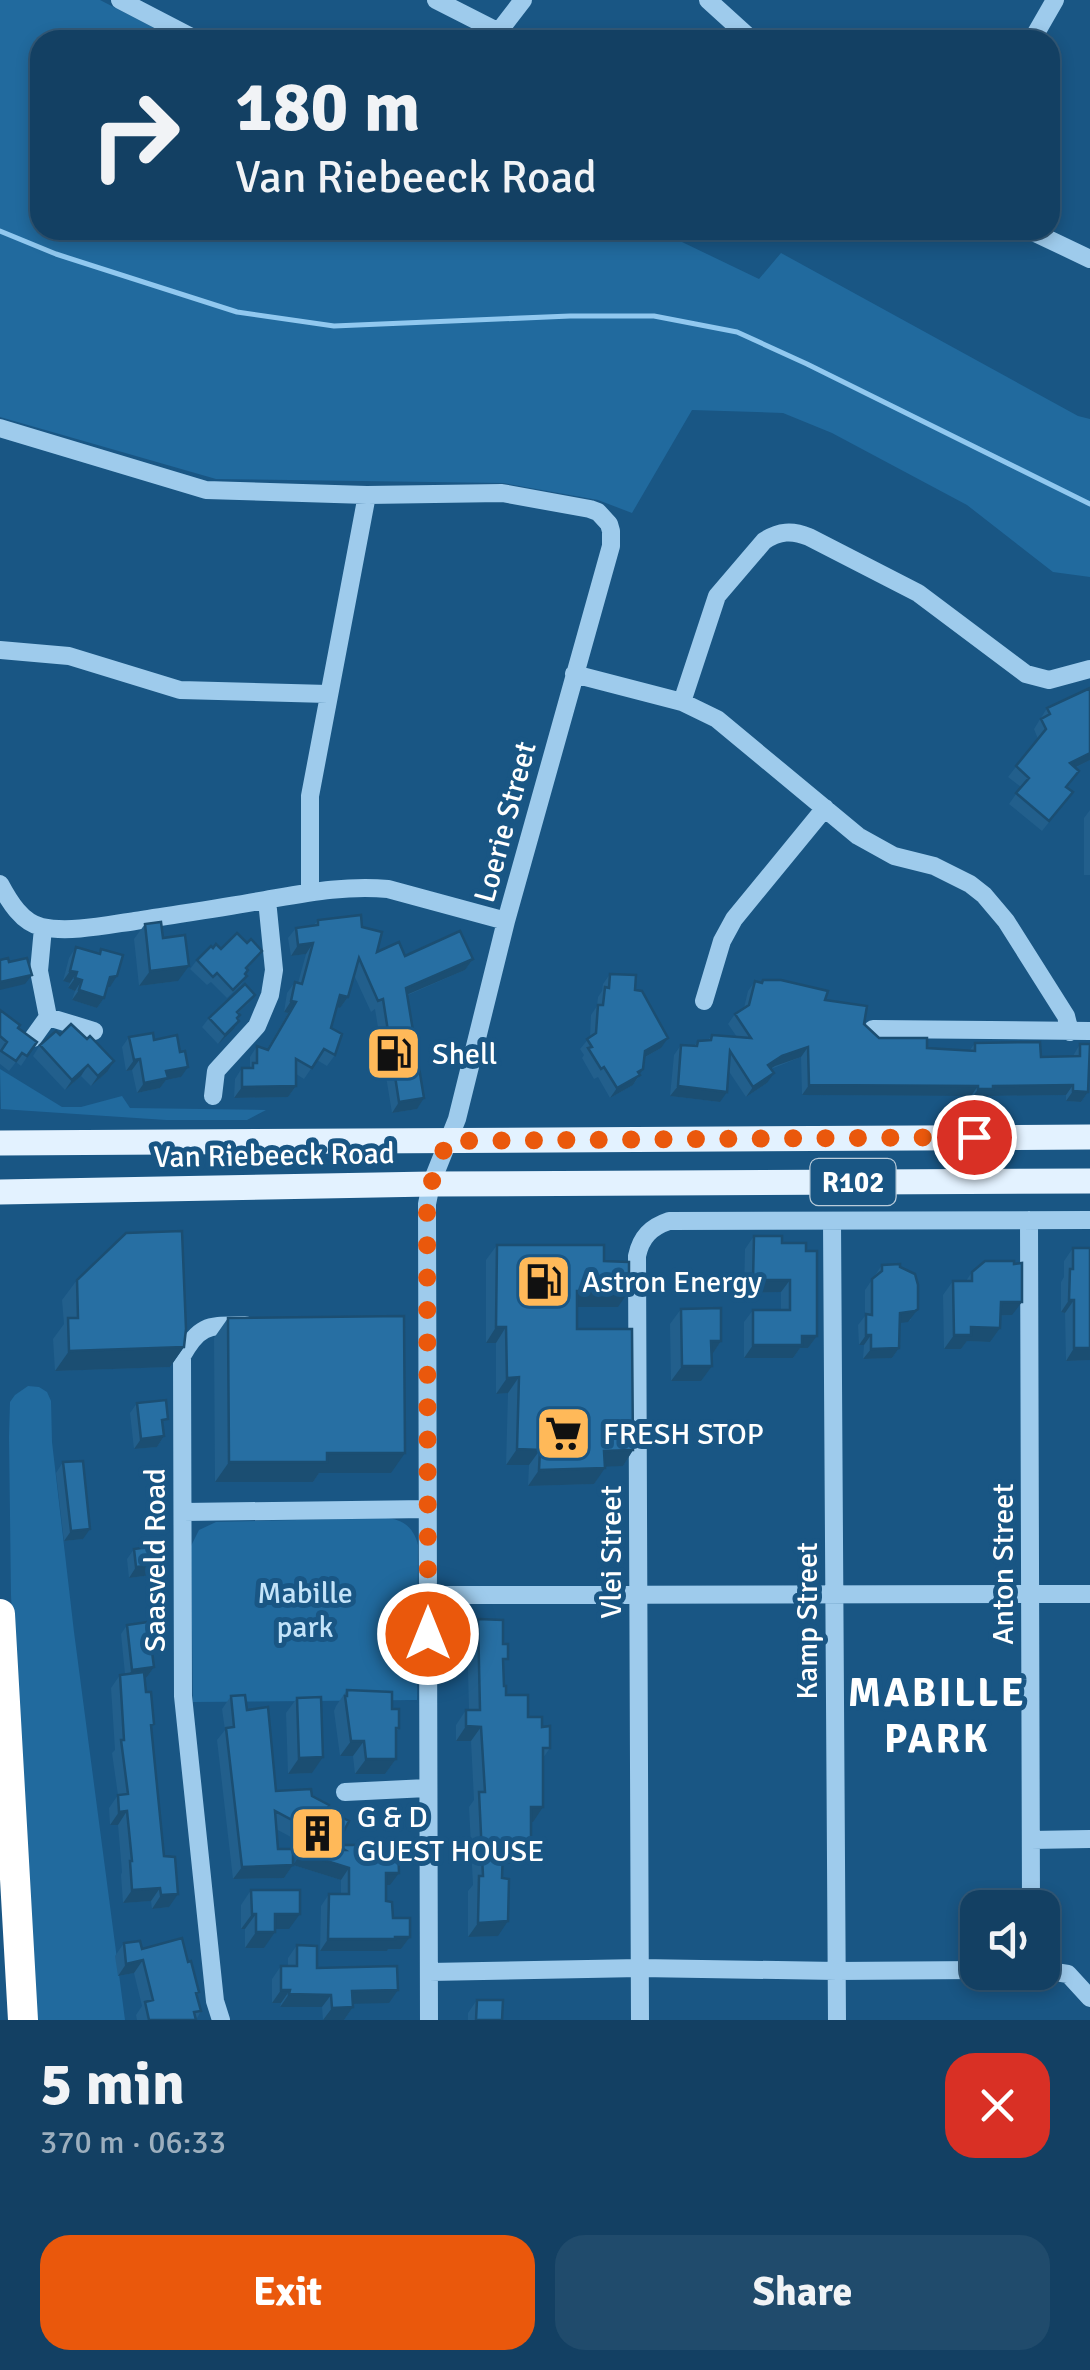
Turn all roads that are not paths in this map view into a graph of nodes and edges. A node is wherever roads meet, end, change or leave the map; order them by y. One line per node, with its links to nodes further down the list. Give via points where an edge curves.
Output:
1 (120, 0): 6 (street)
2 (436, 0): 7 (street)
3 (523, 0): 8 (street)
4 (708, 0): 9 (street)
5 (1055, 0): 10 (street)
6 (178, 30)
7 (486, 30)
8 (504, 30)
9 (741, 30)
10 (1038, 30)
11 (1050, 240): 12 (street)
12 (1090, 259)
13 (0, 428): 14 (street, via 206,490)
14 (366, 494): 17 (street, Loerie Street, via 502,493 590,509 604,518 610,546); 18 (street)
15 (0, 650): 18 (street, via 69,656 180,690)
16 (1090, 670): 19 (street, via 1048,680 1026,674 918,592 790,532 764,541 717,596)
17 (574, 674): 19 (street); 24 (street, Loerie Street)
18 (328, 694): 22 (street, via 310,796)
19 (682, 702): 20 (street, via 717,719)
20 (825, 808): 26 (street, via 734,919); 31 (street, via 878,848 947,871 984,894 1066,1016)
21 (0, 884): 25 (street, via 15,908)
22 (310, 891): 23 (street); 24 (street, via 388,888)
23 (267, 900): 25 (street, via 95,927); 33 (street, via 270,994 257,1026 216,1072)
24 (506, 922): 35 (street, Loerie Street)
25 (43, 928): 27 (street, via 39,970)
26 (704, 1001)
27 (48, 1018): 29 (street); 32 (street)
28 (873, 1029): 31 (street)
29 (94, 1031)
30 (1090, 1031): 31 (street)
31 (1070, 1032)
32 (33, 1038)
33 (213, 1096)
34 (1090, 1136): 35 (main road, Van Riebeeck Road / R102)
35 (447, 1141): 36 (main road, Van Riebeeck Road / R102); 38 (street, Loerie Street)
36 (0, 1142)
37 (1090, 1181): 38 (main road, Van Riebeeck Road / R102)
38 (431, 1184): 39 (main road, Van Riebeeck Road / R102); 44 (street, Loerie Street, via 417,1324)
39 (0, 1192)
40 (1029, 1220): 41 (street, Vlei Street); 42 (street, Vlei Street); 47 (street, Anton Street)
41 (1090, 1220)
42 (832, 1221): 46 (street, Kamp Street); 50 (street, Vlei Street, via 668,1221 641,1241)
43 (260, 1324): 45 (street, Saasveld Road, via 208,1326 182,1356)
44 (428, 1509): 45 (street); 49 (street, Loerie Street)
45 (183, 1512): 64 (street, Saasveld Road, via 183,1696)
46 (834, 1594): 47 (street); 50 (street); 59 (street, Kamp Street)
47 (1030, 1594): 48 (street); 55 (street, Anton Street)
48 (1090, 1594)
49 (428, 1595): 50 (street); 52 (street, Loerie Street)
50 (638, 1595): 57 (street, Vlei Street)
51 (0, 1614): 63 (highway)
52 (427, 1788): 53 (street); 60 (street, Loerie Street)
53 (345, 1792)
54 (1090, 1839): 55 (street)
55 (1031, 1840): 56 (street, Anton Street)
56 (1031, 1890)
57 (640, 1968): 59 (street); 60 (street); 66 (street, Vlei Street)
58 (960, 1970): 59 (street)
59 (837, 1971): 67 (street, Kamp Street)
60 (429, 1972): 65 (street, Loerie Street)
61 (1060, 1973): 62 (street)
62 (1090, 1998)
63 (23, 2020)
64 (221, 2020)
65 (429, 2020)
66 (640, 2020)
67 (837, 2020)

